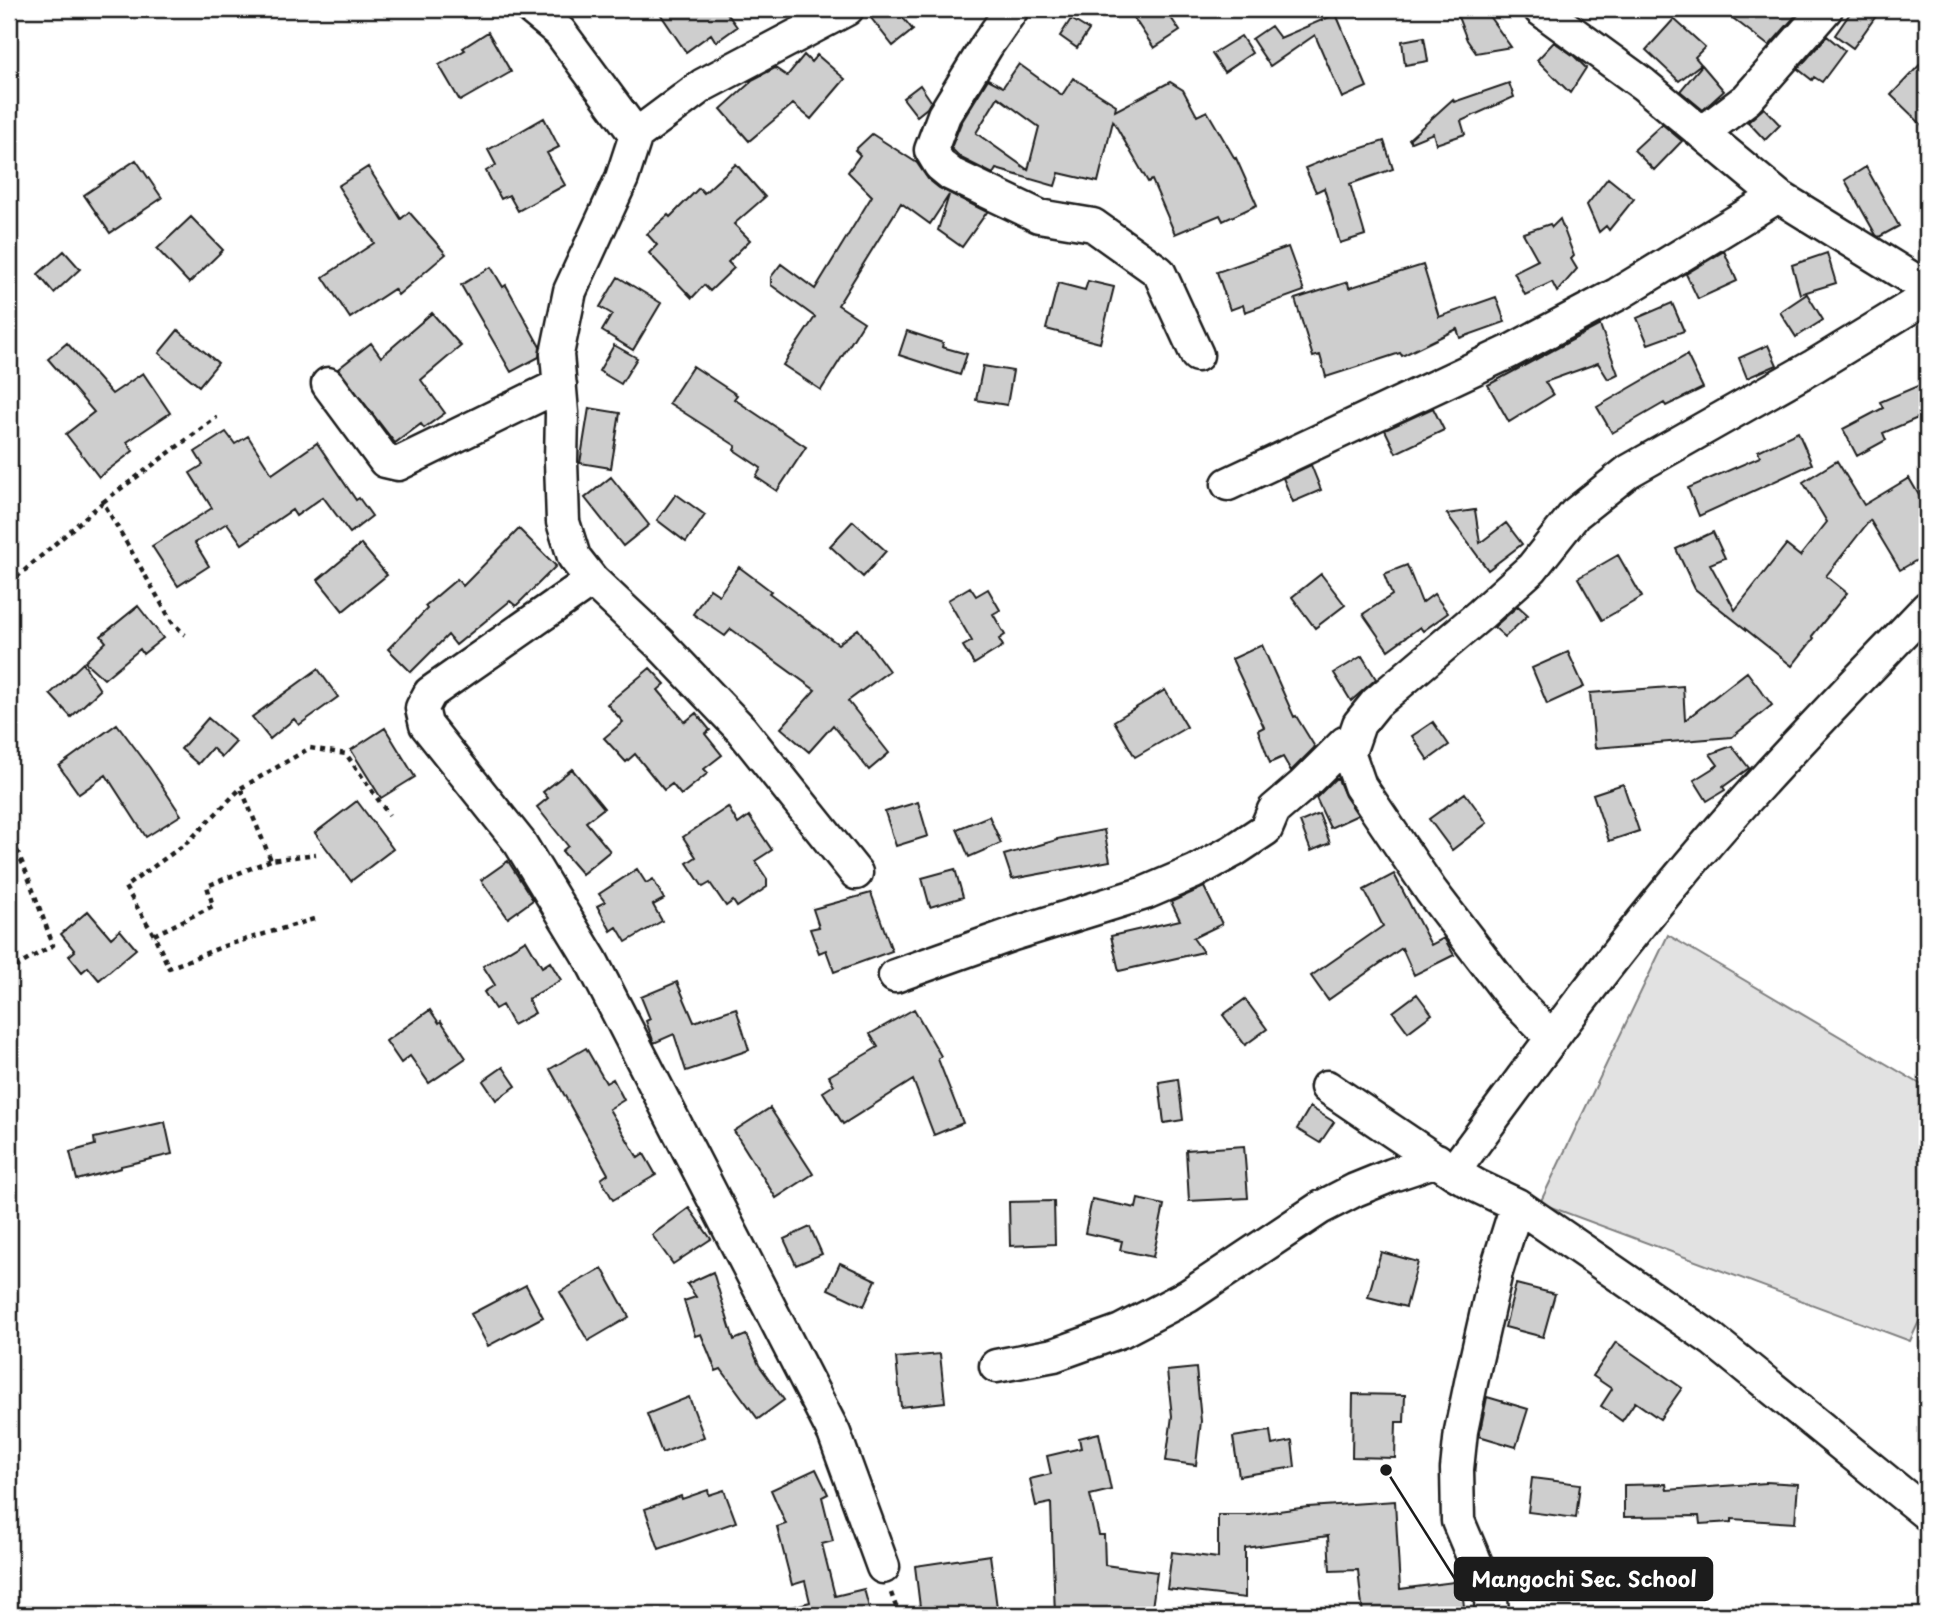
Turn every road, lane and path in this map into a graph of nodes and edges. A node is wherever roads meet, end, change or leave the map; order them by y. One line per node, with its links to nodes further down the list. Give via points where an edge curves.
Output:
1 (532, 9): 7 (street, via 560,32)
2 (847, 9): 7 (street, via 703,85)
3 (1012, 9): 11 (street, via 944,116 931,150 951,174 1039,216 1093,225 1158,272)
4 (1540, 9): 6 (street)
5 (1826, 9): 6 (street, via 1747,99)
6 (1702, 133): 8 (street)
7 (636, 135): 13 (street, via 622,178 570,291 557,354)
8 (1778, 197): 9 (street); 15 (street, via 1618,294 1509,352)
9 (1927, 288)
10 (1927, 297): 21 (street, via 1612,483 1575,514 1532,568 1376,703 1359,724 1351,747)
11 (1197, 355)
12 (328, 384): 13 (street, via 385,461 398,464)
13 (560, 385): 17 (street, via 563,522 574,557)
14 (216, 417): 16 (path)
15 (1228, 484)
16 (103, 502): 18 (path); 20 (path, via 172,622)
17 (592, 580): 27 (street, via 741,729); 38 (street, via 430,693 422,708 426,725 520,843 590,960 834,1433)
18 (9, 584)
19 (1927, 608): 32 (street, via 1756,787 1615,954)
20 (185, 635)
21 (1345, 743): 31 (street, via 1274,810 1266,829 1194,872); 32 (street, via 1360,786 1431,891 1512,997)
22 (241, 788): 23 (path, via 310,748 346,754); 26 (path); 29 (path, via 188,842 125,887)
23 (389, 815)
24 (9, 832): 30 (path, via 53,945)
25 (316, 854): 26 (path)
26 (271, 860): 29 (path, via 207,886 213,906)
27 (856, 873)
28 (314, 919): 29 (path, via 169,968)
29 (154, 935)
30 (9, 971)
31 (895, 976)
32 (1552, 1038): 34 (street)
33 (1327, 1087): 34 (street)
34 (1445, 1166): 35 (street); 36 (street, via 1367,1185 1320,1208 1188,1296 1121,1331 1054,1355)
35 (1517, 1205): 37 (street, via 1713,1340); 39 (street, via 1496,1272 1457,1469 1458,1521 1491,1599)
36 (996, 1366)
37 (1927, 1514)
38 (883, 1567)
39 (1492, 1615)

